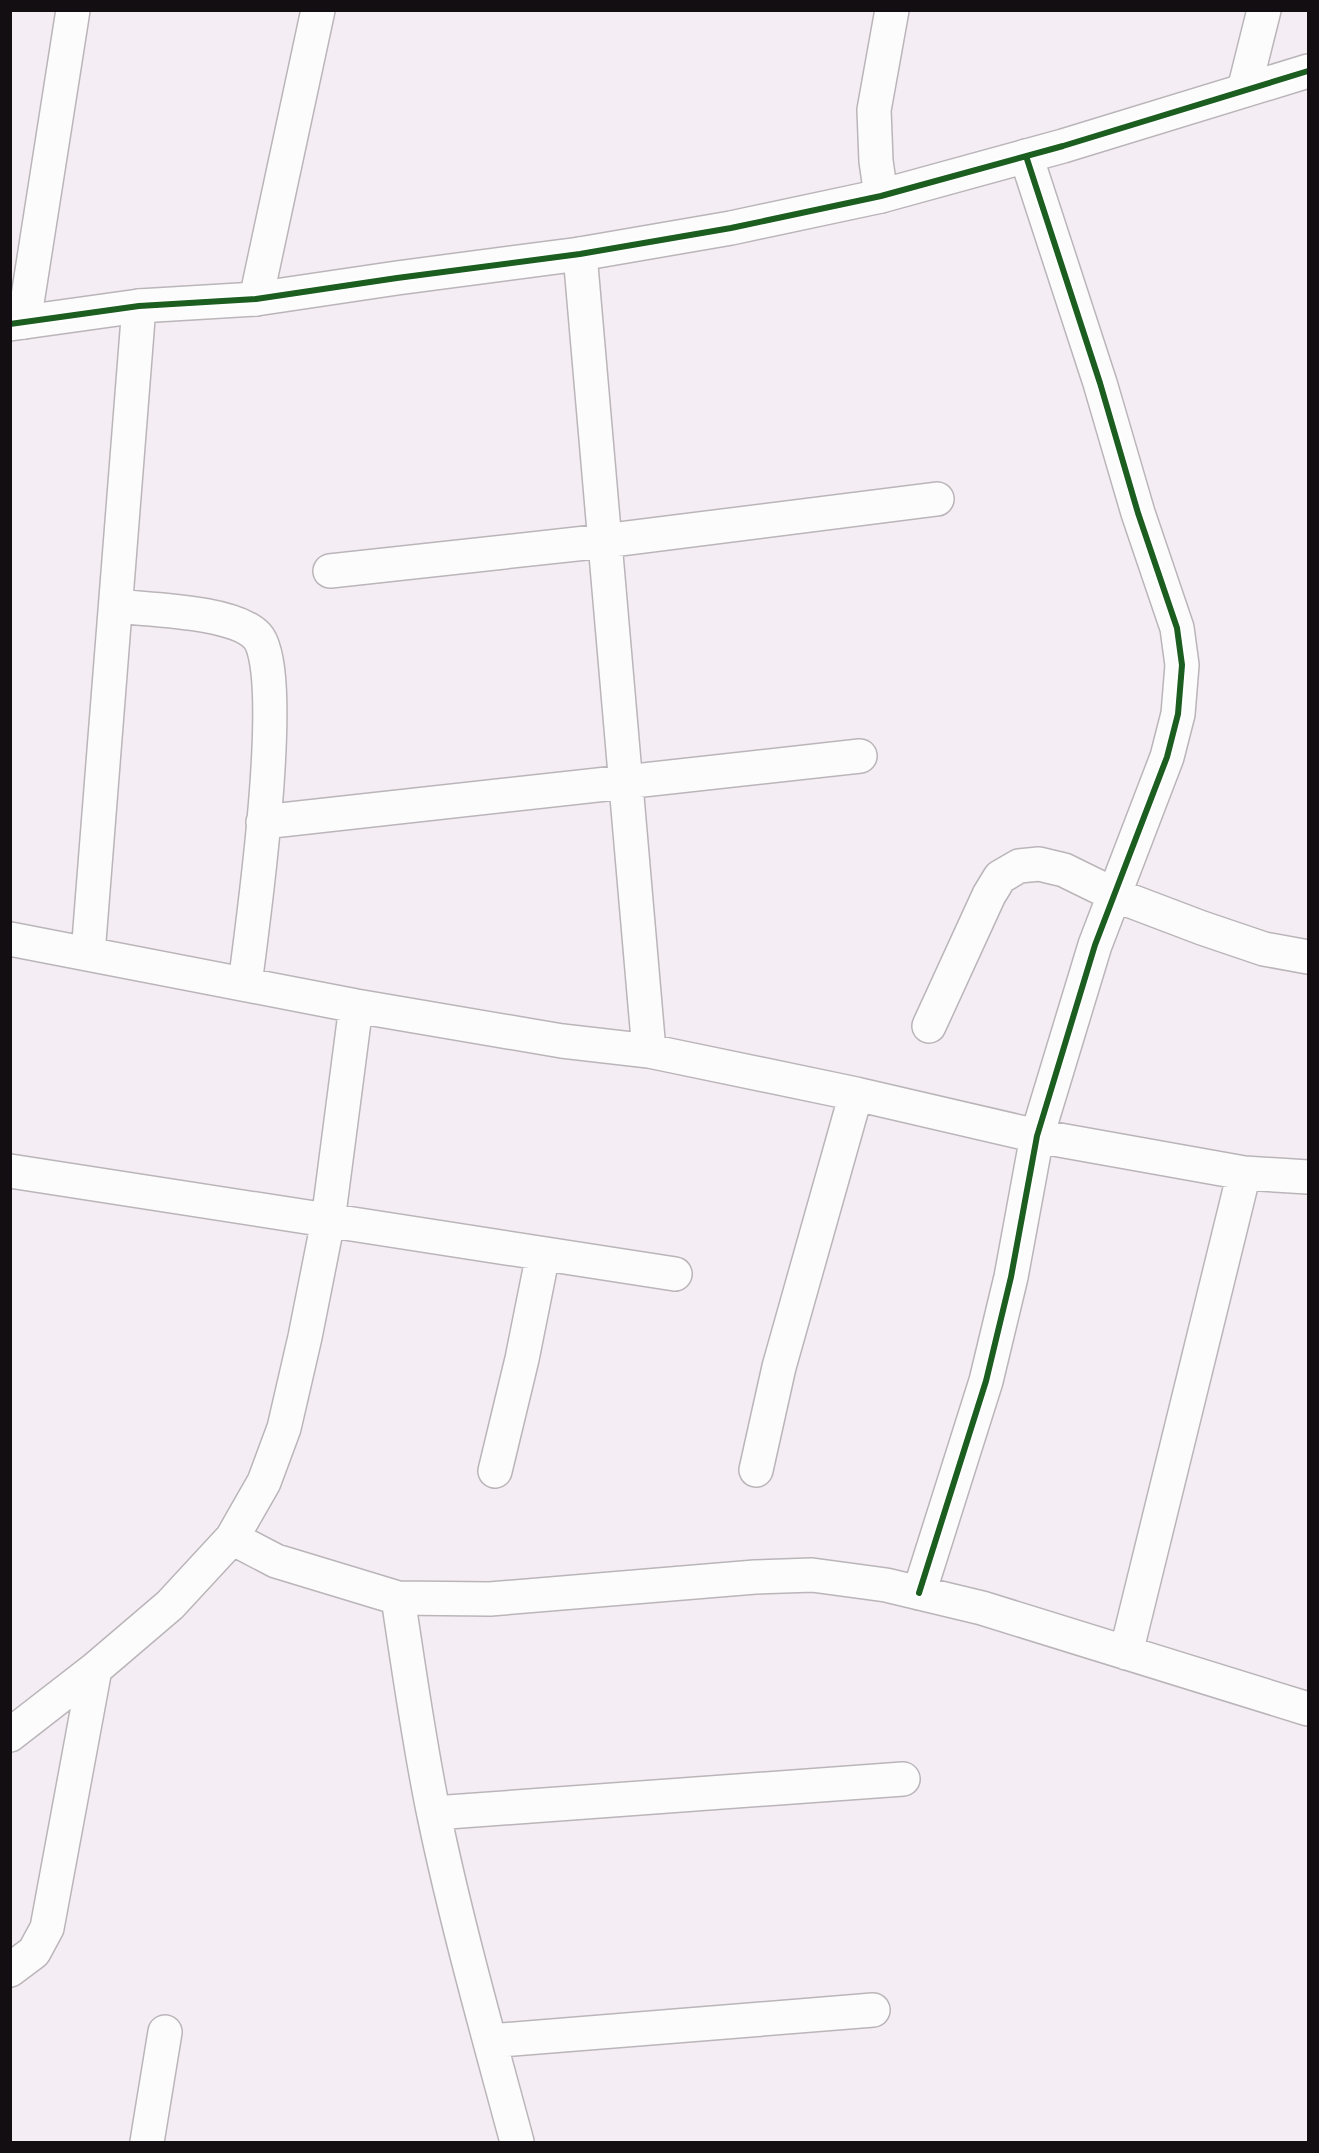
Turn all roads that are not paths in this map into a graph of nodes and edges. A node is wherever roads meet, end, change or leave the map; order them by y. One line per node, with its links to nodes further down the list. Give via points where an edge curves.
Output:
1 (73, 10): 12 (street)
2 (318, 10): 10 (street)
3 (892, 10): 8 (street, via 874,110)
4 (1264, 10): 6 (street)
5 (1308, 71): 6 (street)
6 (1244, 90): 7 (street)
7 (1026, 156): 8 (street); 20 (street, via 1177,628 1182,665 1178,714 1167,758)
8 (881, 196): 9 (street, via 731,228)
9 (580, 254): 10 (street); 14 (street)
10 (255, 299): 11 (street)
11 (140, 306): 12 (street); 16 (street)
12 (17, 323)
13 (937, 499): 14 (street)
14 (604, 541): 15 (street); 18 (street)
15 (330, 572)
16 (116, 606): 19 (street, via 212,617 240,624 258,637 267,658 270,685 270,749); 22 (street)
17 (860, 756): 18 (street)
18 (627, 783): 19 (street); 27 (street)
19 (263, 822): 24 (street)
20 (1115, 895): 23 (street, via 1264,949); 26 (street, via 1064,870 1039,864 1019,866 1000,877); 29 (street, via 1095,945)
21 (10, 939): 22 (street)
22 (88, 954): 24 (street)
23 (1308, 957)
24 (245, 984): 25 (street)
25 (356, 1006): 27 (street, via 562,1041); 33 (street)
26 (929, 1026)
27 (649, 1051): 28 (street)
28 (856, 1094): 29 (street); 36 (street, via 779,1367)
29 (1036, 1136): 31 (street); 39 (street, via 1011,1277 986,1381)
30 (10, 1171): 33 (street)
31 (1244, 1173): 32 (street); 41 (street)
32 (1308, 1177)
33 (328, 1221): 34 (street); 38 (street, via 284,1428 264,1482)
34 (543, 1254): 35 (street); 37 (street)
35 (675, 1274)
36 (756, 1470)
37 (495, 1471)
38 (232, 1538): 40 (street, via 276,1561); 42 (street, via 170,1605)
39 (919, 1593): 40 (street, via 812,1575 490,1599); 41 (street, via 982,1608)
40 (398, 1598): 46 (street)
41 (1126, 1653): 43 (street)
42 (94, 1669): 44 (street); 47 (street, via 47,1928 34,1952)
43 (1308, 1709)
44 (10, 1735)
45 (903, 1779): 46 (street)
46 (434, 1813): 50 (street)
47 (10, 1971)
48 (873, 2010): 50 (street)
49 (165, 2032): 51 (street)
50 (490, 2041): 52 (street)
51 (147, 2142)
52 (517, 2142)

